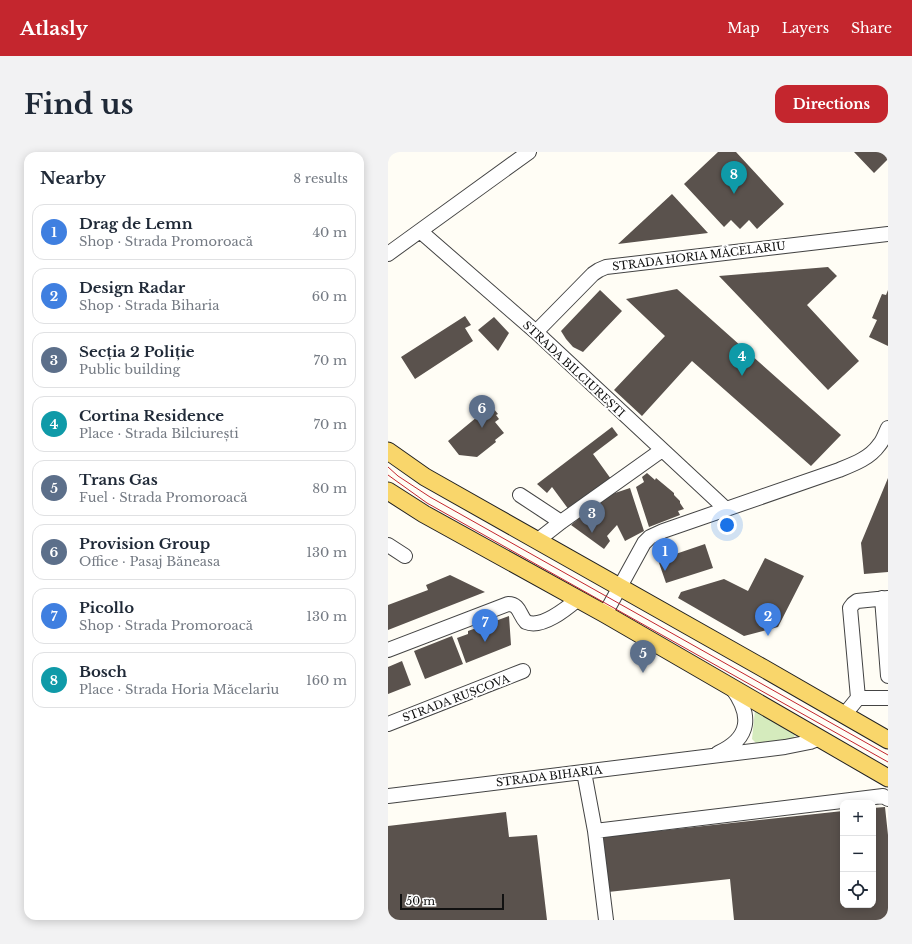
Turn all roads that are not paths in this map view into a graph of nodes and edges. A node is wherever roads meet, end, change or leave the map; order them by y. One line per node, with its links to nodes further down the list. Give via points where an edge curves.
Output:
1 (529, 152): 2 (street)
2 (420, 231): 4 (street); 5 (street, STRADA BILCIUREȘTI)
3 (888, 234): 5 (street, STRADA HORIA MĂCELARIU, via 606,268 592,274)
4 (388, 254)
5 (536, 332): 7 (street, STRADA BILCIUREȘTI)
6 (888, 428): 11 (street, via 880,445 869,456 839,470)
7 (662, 450): 11 (street, STRADA BILCIUREȘTI); 12 (street)
8 (388, 451): 13 (main road, via 443,488)
9 (388, 491): 18 (main road, via 424,514)
10 (520, 495): 12 (street)
11 (726, 509): 16 (street, via 650,537)
12 (561, 522): 13 (street)
13 (538, 540): 16 (main road)
14 (388, 545): 15 (street)
15 (405, 556)
16 (620, 587): 19 (street); 26 (main road)
17 (885, 598): 22 (street); 24 (street, via 857,601 850,608)
18 (578, 599): 19 (main road); 20 (street, via 553,617 535,624 526,622 516,606 508,604)
19 (605, 614): 23 (main road)
20 (388, 650)
21 (523, 671): 27 (street, STRADA RUȘCOVA)
22 (888, 676)
23 (732, 688): 28 (main road); 30 (street, STRADA BIHARIA, via 744,708 746,718 742,732 733,745)
24 (858, 698): 25 (street); 26 (street)
25 (888, 698)
26 (845, 714): 29 (main road)
27 (388, 724)
28 (820, 738): 30 (street, STRADA BIHARIA, via 799,745); 32 (main road)
29 (888, 740)
30 (711, 756): 31 (street, STRADA BIHARIA)
31 (584, 772): 33 (street, STRADA BIHARIA); 35 (street)
32 (888, 778)
33 (388, 796)
34 (888, 799): 35 (street, via 883,796)
35 (595, 832): 36 (street)
36 (606, 920)

